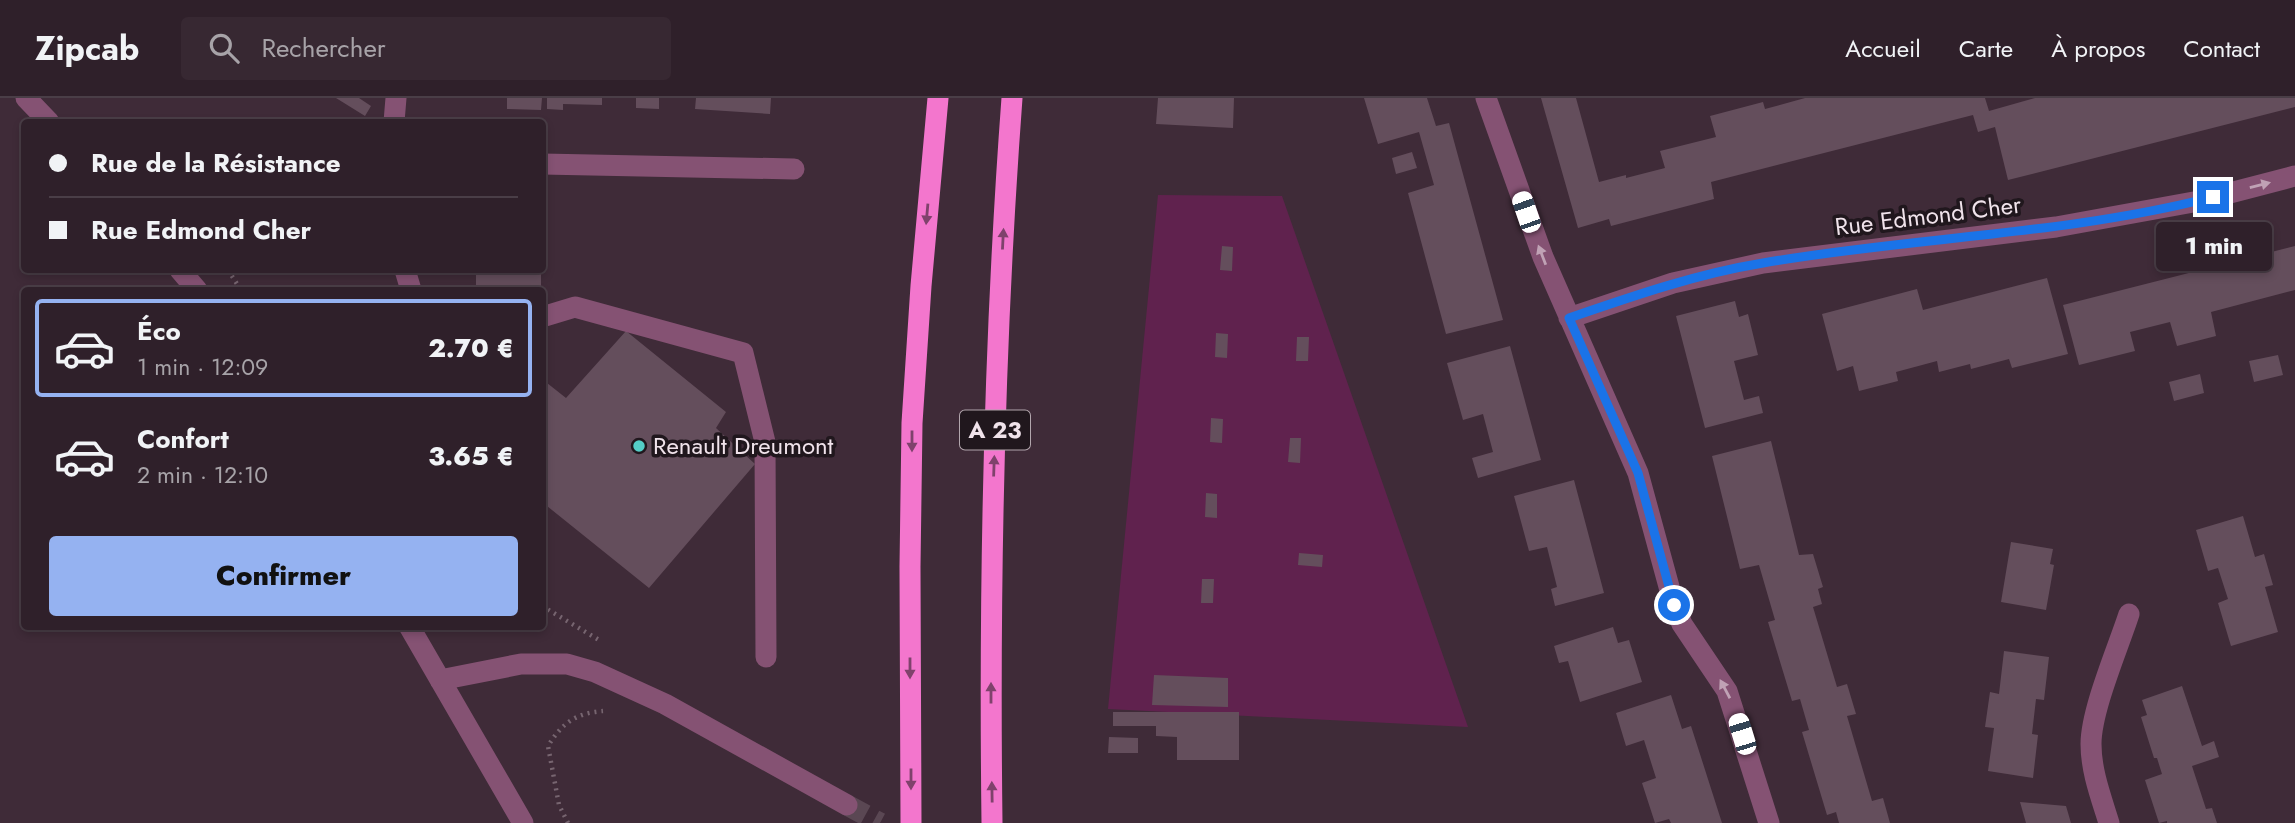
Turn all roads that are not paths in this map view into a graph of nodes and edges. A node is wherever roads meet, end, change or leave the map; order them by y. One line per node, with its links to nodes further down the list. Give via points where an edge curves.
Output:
1 (26, 98): 7 (street)
2 (396, 98): 8 (street)
3 (930, 98): 9 (highway)
4 (938, 98): 9 (highway)
5 (1012, 98): 24 (highway, A 23, one-way to 5, via 995,436)
6 (1486, 98): 16 (street, one-way to 6)
7 (46, 119)
8 (394, 119)
9 (934, 146): 23 (highway, one-way to 23, via 912,423)
10 (546, 164): 11 (street)
11 (793, 169)
12 (2295, 176): 16 (street, Rue Edmond Cher, one-way to 12, via 1673,283 1763,263 2056,227 2199,201)
13 (183, 273): 14 (street)
14 (194, 287)
15 (546, 316): 19 (street, via 575,307 743,353 765,442)
16 (1569, 318): 25 (street, one-way to 16, via 1727,691 1682,624 1638,473)
17 (2129, 614): 26 (street, via 2091,741 2093,769)
18 (411, 630): 20 (street)
19 (766, 657)
20 (440, 680): 21 (street, via 521,664 567,664 596,672 664,704); 22 (street)
21 (847, 805)
22 (523, 823)
23 (911, 823)
24 (992, 823)
25 (1769, 823)
26 (2109, 823)

